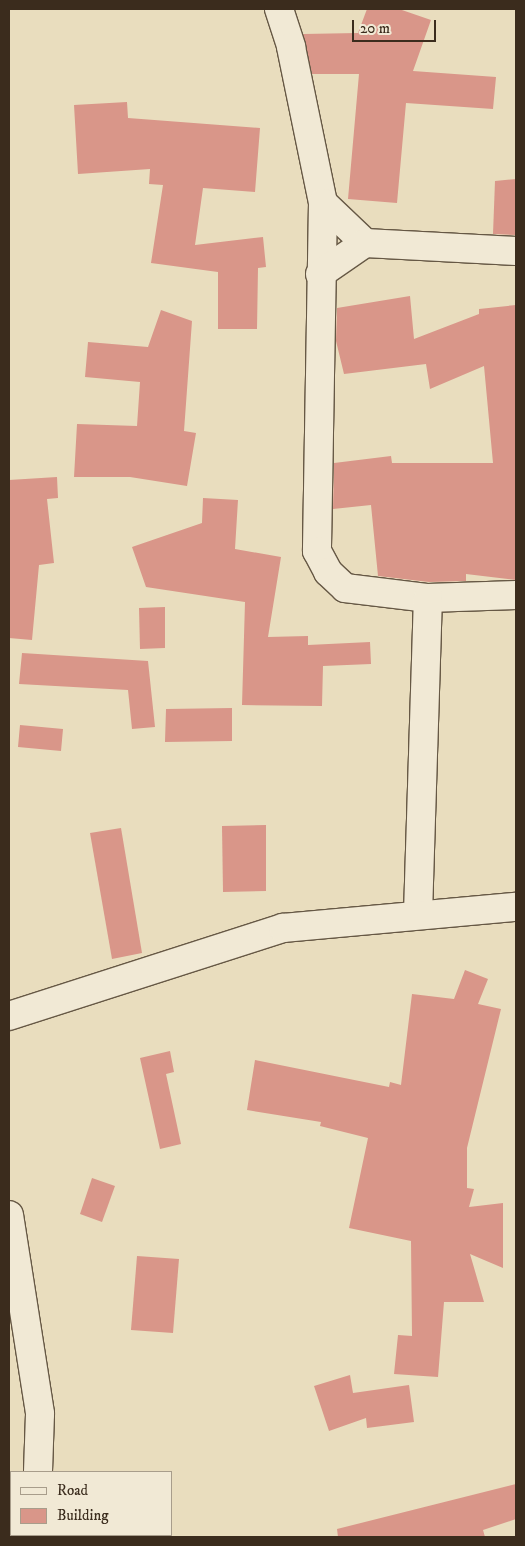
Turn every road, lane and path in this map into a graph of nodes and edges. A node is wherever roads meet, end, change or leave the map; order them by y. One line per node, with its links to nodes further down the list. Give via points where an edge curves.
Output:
1 (279, 9): 2 (street, via 292,48)
2 (322, 203): 3 (street); 5 (street)
3 (366, 243): 4 (street); 5 (street)
4 (516, 251)
5 (320, 274): 7 (street, via 317,551 328,572 345,588)
6 (516, 596): 7 (street)
7 (428, 598): 9 (street)
8 (516, 907): 9 (street)
9 (418, 914): 10 (street, via 283,928)
10 (9, 1016)
11 (9, 1215): 12 (street, via 40,1414)
12 (38, 1471)

